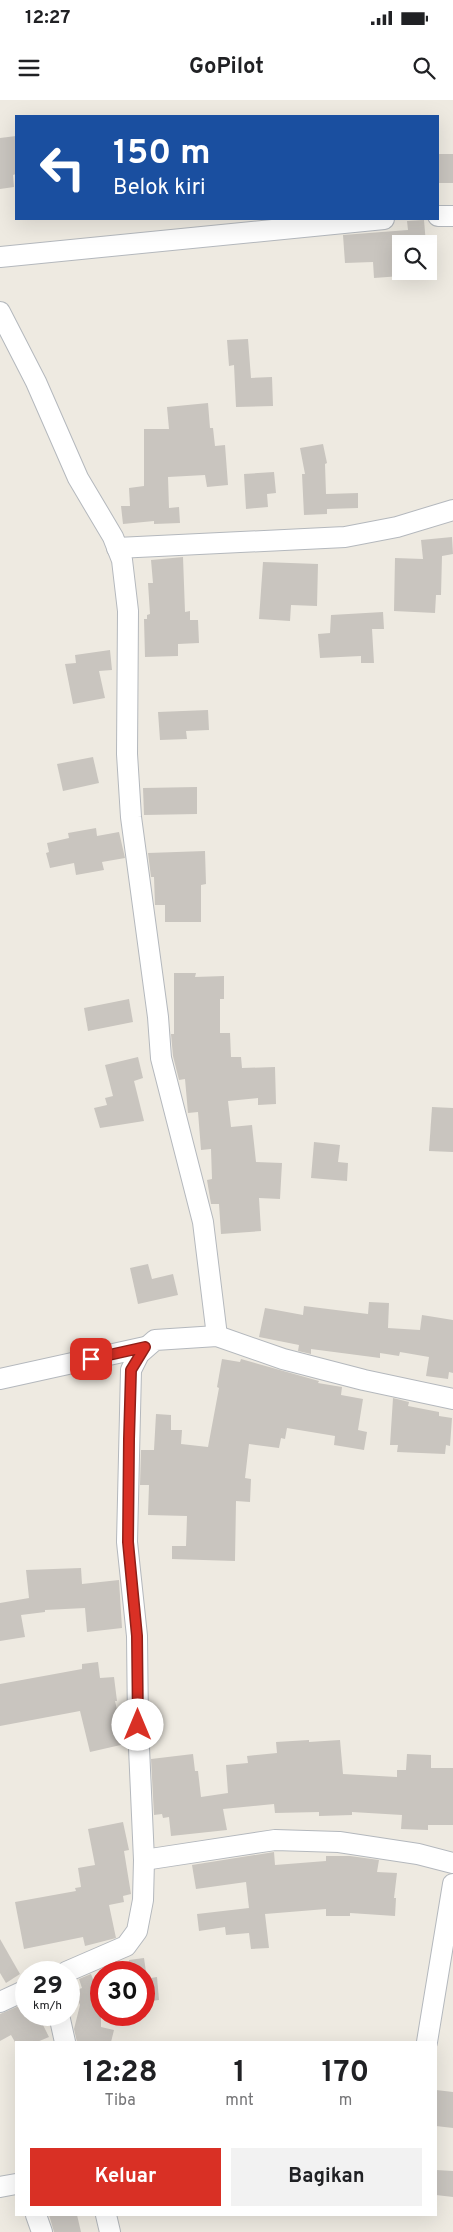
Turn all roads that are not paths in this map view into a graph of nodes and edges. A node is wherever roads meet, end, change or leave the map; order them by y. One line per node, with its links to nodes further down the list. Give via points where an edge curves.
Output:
1 (439, 216): 2 (street)
2 (453, 216)
3 (374, 220): 4 (street)
4 (0, 257)
5 (0, 312): 7 (street, via 36,382 78,478)
6 (453, 510): 7 (street, via 397,527 345,537)
7 (117, 548): 8 (street, via 122,560 128,611 127,754 131,817 161,1058 203,1222)
8 (217, 1336): 9 (street, via 155,1340); 11 (street, via 283,1359)
9 (145, 1347): 10 (street); 12 (street, via 131,1370 128,1542 137,1636)
10 (0, 1379)
11 (453, 1399)
12 (144, 1860): 13 (street, via 275,1840 339,1842 418,1854); 15 (street, via 143,1900 137,1931 126,1946)
13 (453, 1863)
14 (453, 1884): 20 (street)
15 (80, 1966)
16 (15, 1995): 17 (street)
17 (0, 2002)
18 (61, 2026): 19 (street)
19 (65, 2041)
20 (427, 2041)
21 (15, 2184): 22 (street)
22 (0, 2187)
23 (36, 2216): 25 (street)
24 (106, 2216): 26 (street)
25 (42, 2232)
26 (110, 2232)

